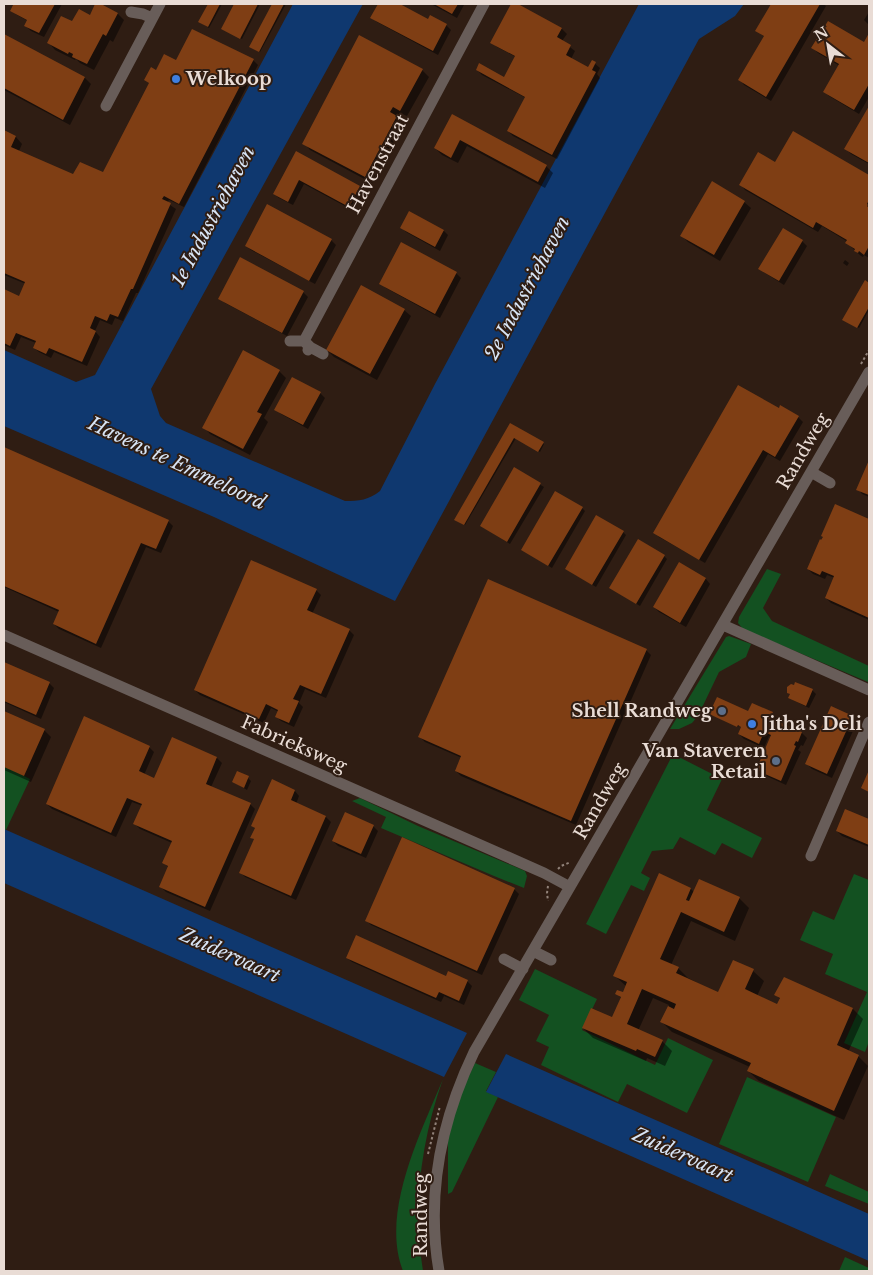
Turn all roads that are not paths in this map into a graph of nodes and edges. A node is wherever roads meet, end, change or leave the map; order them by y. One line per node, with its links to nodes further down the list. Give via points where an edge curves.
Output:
1 (160, 4): 3 (street)
2 (484, 4): 6 (street, Havenstraat)
3 (142, 12): 4 (street)
4 (106, 106)
5 (290, 341): 6 (street)
6 (307, 346): 7 (street)
7 (323, 354)
8 (869, 372): 9 (street, Randweg)
9 (811, 472): 10 (street); 11 (street, Randweg)
10 (830, 483)
11 (722, 625): 13 (street); 16 (street, Randweg)
12 (4, 635): 16 (street, Fabrieksweg, via 173,704)
13 (869, 690)
14 (869, 722): 15 (street)
15 (811, 856)
16 (570, 887): 17 (street, Randweg)
17 (533, 951): 19 (street); 20 (street, Randweg)
18 (504, 959): 20 (street)
19 (551, 960)
20 (523, 969): 21 (street, Randweg, via 478,1045 461,1080 448,1119 435,1186)
21 (439, 1271)

